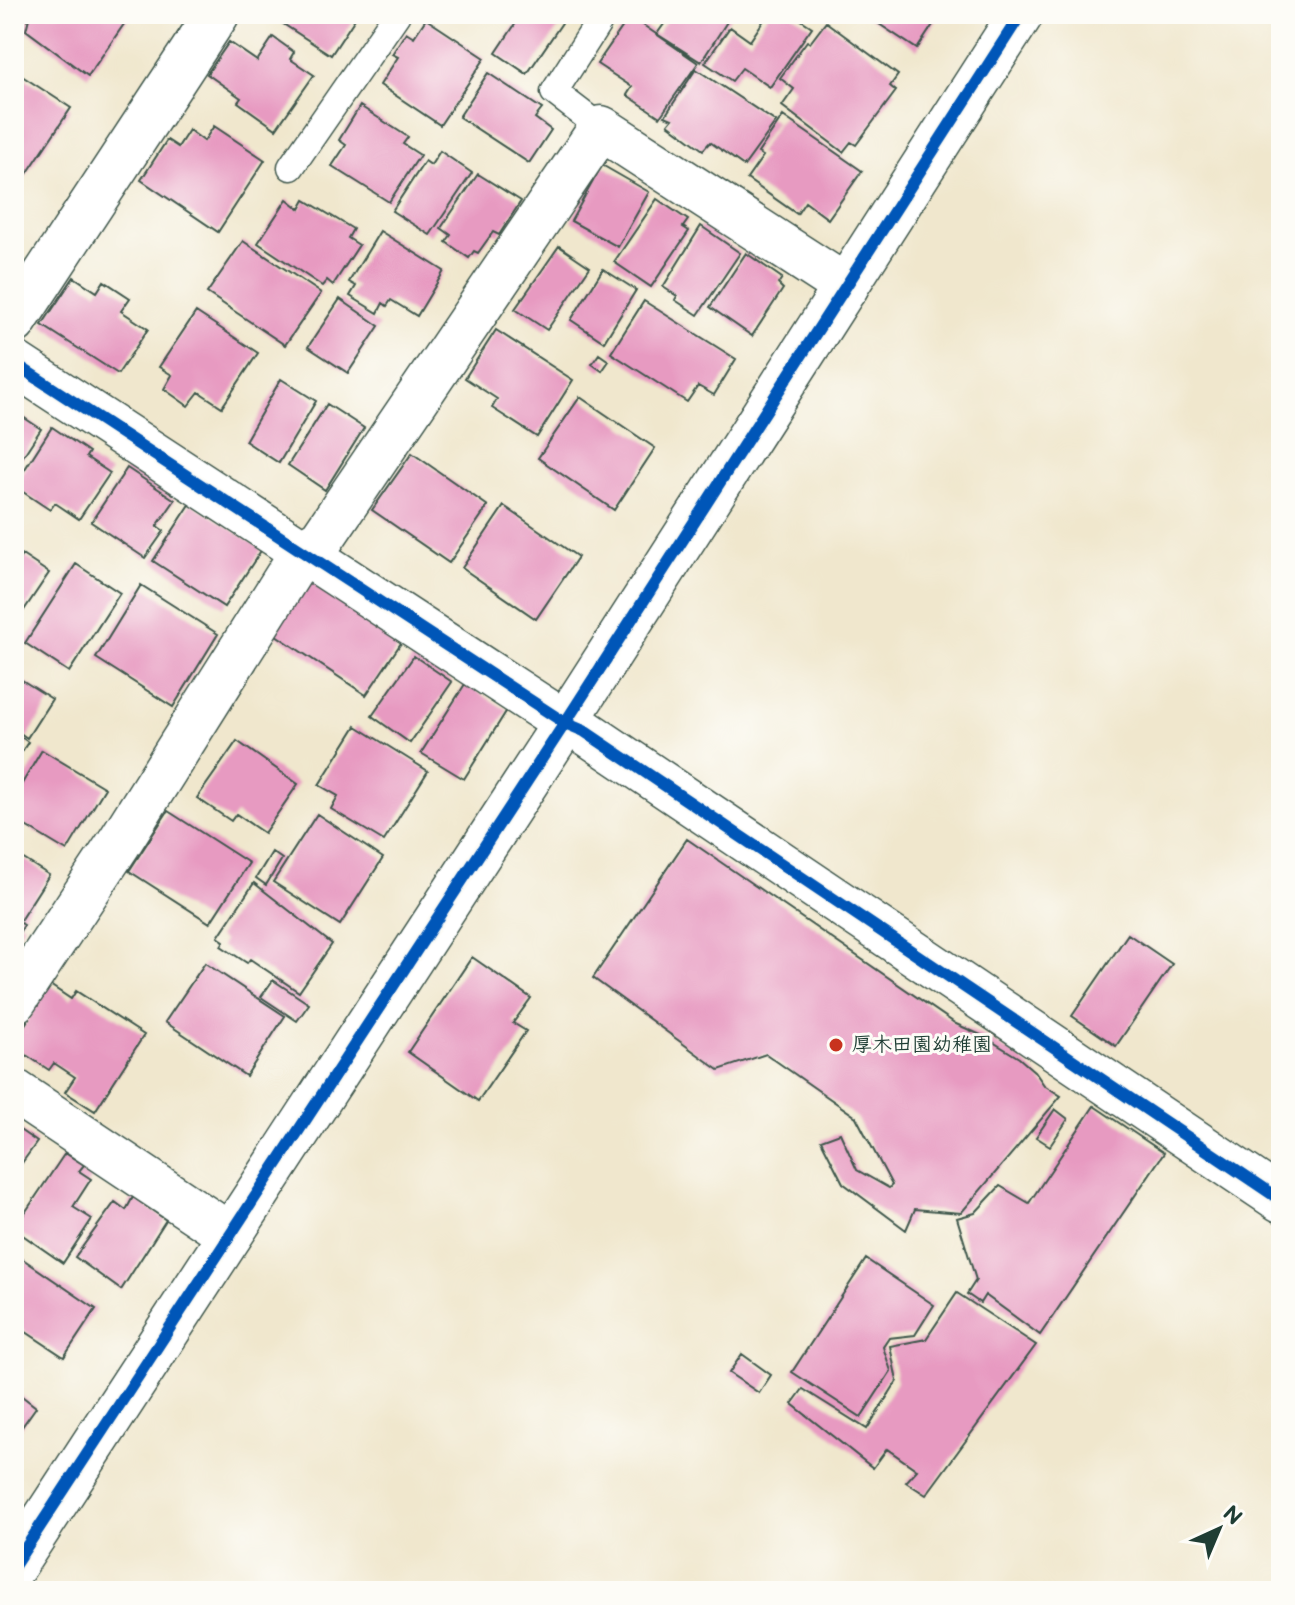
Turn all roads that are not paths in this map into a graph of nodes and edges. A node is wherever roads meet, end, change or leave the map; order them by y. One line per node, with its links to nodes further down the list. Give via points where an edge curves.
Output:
1 (217, 14): 8 (street)
2 (397, 14): 6 (lane)
3 (604, 14): 5 (lane, via 554,92)
4 (1021, 14): 7 (street)
5 (601, 128): 7 (street); 10 (street, via 321,540)
6 (291, 167)
7 (846, 287): 11 (street)
8 (14, 322)
9 (14, 363): 10 (street)
10 (303, 551): 11 (street); 12 (street)
11 (565, 723): 14 (street); 15 (street)
12 (14, 1001)
13 (14, 1091): 15 (street)
14 (1281, 1200)
15 (230, 1235): 16 (street)
16 (16, 1558)

